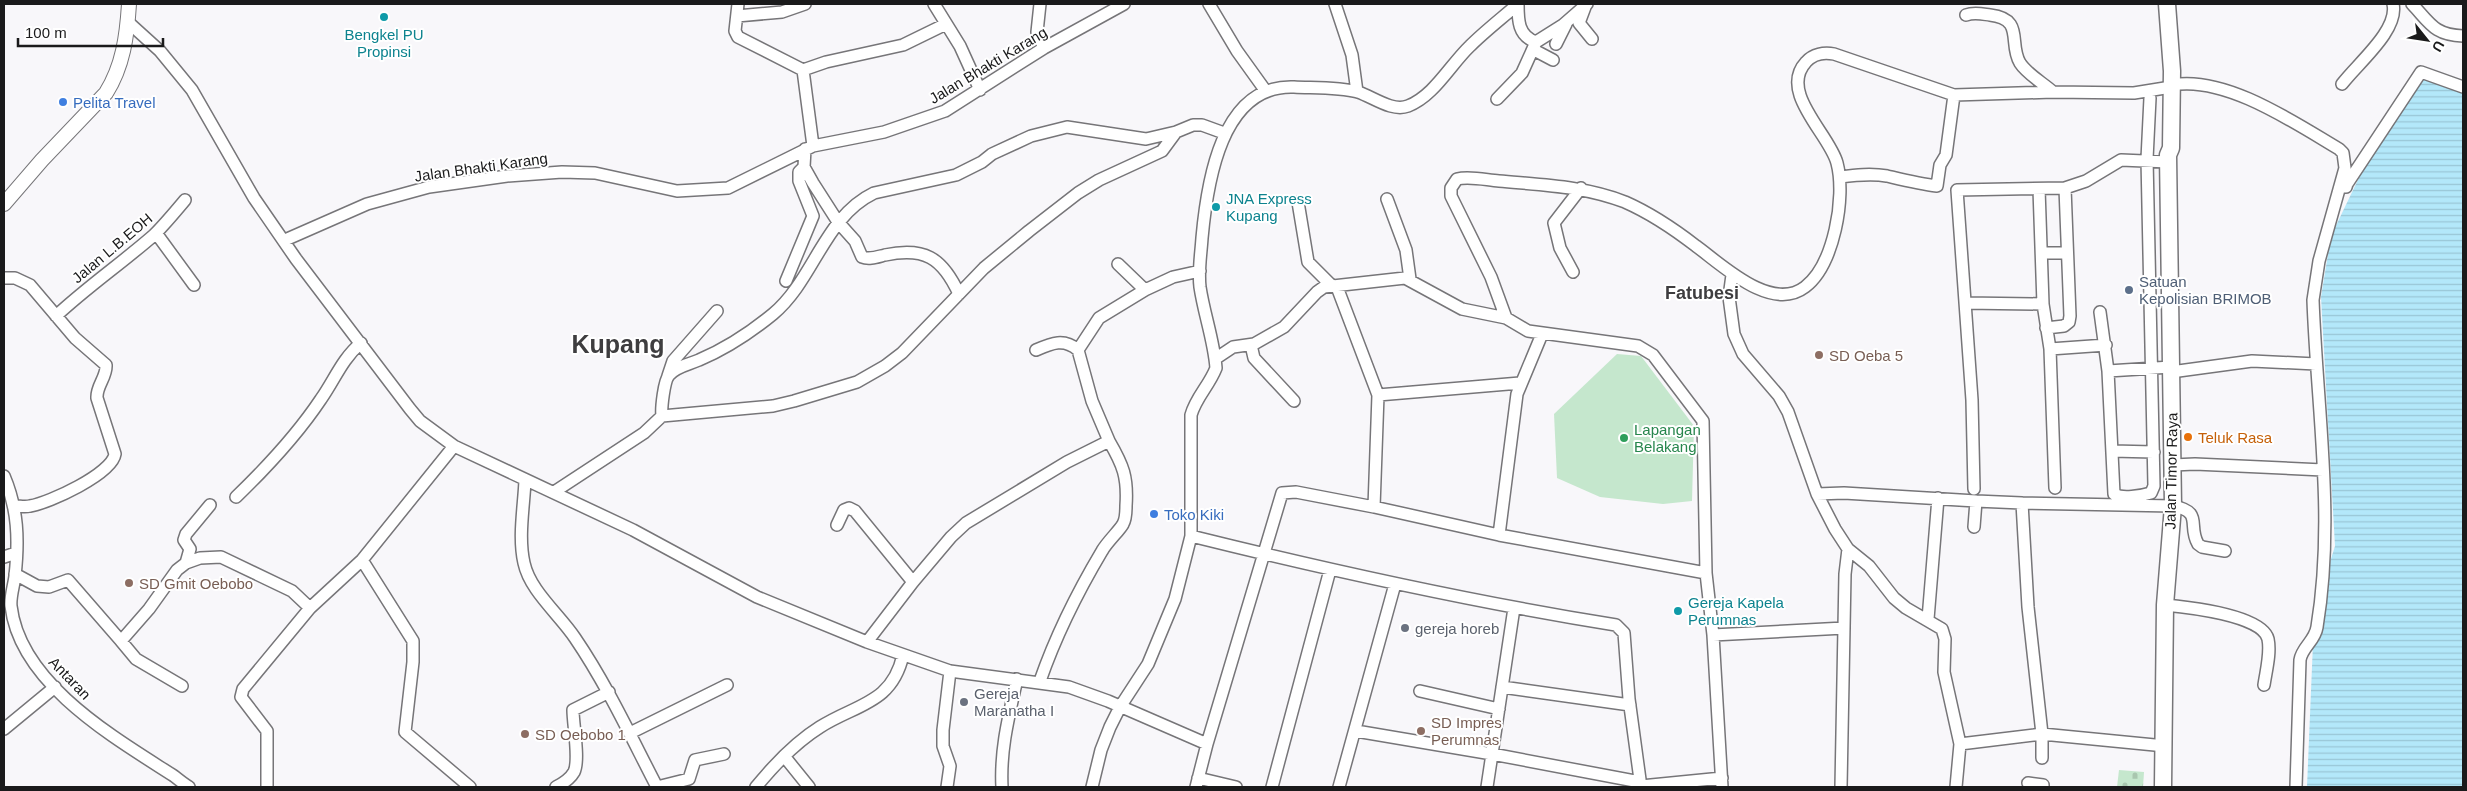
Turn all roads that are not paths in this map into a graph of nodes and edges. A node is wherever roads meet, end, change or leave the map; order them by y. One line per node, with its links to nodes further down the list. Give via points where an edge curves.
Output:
1 (129, 4): 17 (main road)
2 (805, 4): 14 (street, via 782,12)
3 (934, 4): 19 (street)
4 (1040, 4): 24 (street, via 1037,32)
5 (1124, 4): 24 (street, Jalan Bhakti Karang)
6 (1209, 4): 31 (street)
7 (1335, 4): 32 (street, via 1352,55)
8 (1518, 4): 23 (street, via 1522,32); 32 (street, via 1468,47 1436,84 1406,107)
9 (1586, 4): 18 (street); 21 (street, via 1579,23)
10 (2158, 4): 28 (highway, Jalan Timor Raya)
11 (2167, 4): 28 (highway, Jalan Timor Raya)
12 (2394, 4): 27 (street, via 2392,22 2386,34)
13 (2412, 4): 20 (street, via 2437,30 2447,35)
14 (759, 9): 15 (street)
15 (738, 10): 26 (street, via 735,31 738,37)
16 (1966, 15): 33 (street, via 1997,16 2009,24 2015,35 2020,62)
17 (128, 22): 51 (main road, via 119,70 106,93); 54 (street, via 160,51 192,90 254,198)
18 (1566, 23): 22 (street); 23 (street)
19 (946, 24): 26 (street, via 903,45); 30 (street)
20 (2463, 36)
21 (1592, 39)
22 (1556, 44)
23 (1535, 46): 25 (street); 36 (street, via 1522,73)
24 (1044, 48): 30 (street, Jalan Bhakti Karang)
25 (1553, 60)
26 (803, 70): 39 (street)
27 (2342, 84)
28 (2169, 86): 33 (street, via 2134,93); 40 (highway, Jalan Timor Raya, via 2164,148); 44 (street, via 2183,83 2214,85 2270,109 2339,149 2345,158)
29 (2463, 86): 44 (street, via 2421,72 2346,187)
30 (980, 90): 39 (street, Jalan Bhakti Karang, via 923,120)
31 (1265, 90): 32 (street, via 1279,87); 38 (street, via 1244,106)
32 (1357, 92)
33 (2053, 92): 34 (street)
34 (1954, 95): 43 (street, via 1946,154 1940,165 1937,186 1869,174); 43 (street, via 1834,54 1820,54 1807,60 1798,79 1799,88 1805,107 1833,153)
35 (2150, 98): 41 (street)
36 (1497, 99)
37 (1176, 132): 38 (street, via 1202,125); 52 (street, via 1146,139 1086,128 1067,127 1049,131 992,154 956,175 874,193 852,207); 67 (street, via 1162,151 1078,193 984,268)
38 (1224, 133): 58 (street, via 1204,212)
39 (809, 148): 42 (street); 54 (street, Jalan Bhakti Karang, via 740,184 716,190 677,191 595,174 562,172 429,187 367,204)
40 (2168, 158): 41 (street); 85 (highway, Jalan Timor Raya)
41 (2147, 159): 46 (street, via 2121,160 2086,181); 84 (street)
42 (804, 167): 52 (street); 63 (street, via 799,172 799,181 813,216)
43 (1840, 177): 60 (street, via 1829,250 1810,283 1792,293 1772,293)
44 (2340, 187): 83 (street, via 2314,284)
45 (1581, 188): 59 (street, via 1554,223 1560,248); 60 (street, via 1650,214); 73 (street, via 1461,178 1454,181 1451,196 1491,277)
46 (2065, 188): 47 (street); 56 (street)
47 (2039, 189): 55 (street); 68 (street, via 1958,190)
48 (1387, 199): 62 (street, via 1406,250)
49 (185, 200): 53 (street, Jalan L.B.EOH)
50 (1298, 202): 65 (street, via 1308,262)
51 (4, 204)
52 (838, 222): 67 (street, via 855,241 864,258 921,252 943,267); 87 (street, via 796,289 773,315)
53 (156, 233): 64 (street); 72 (street, Jalan L.B.EOH)
54 (285, 240): 76 (street)
55 (2042, 253): 56 (street); 69 (street)
56 (2067, 253): 74 (street, via 2069,322 2064,326)
57 (1118, 264): 66 (street)
58 (1200, 271): 66 (street); 82 (street, via 1200,286)
59 (1573, 272)
60 (1732, 274): 103 (street, via 1729,297 1734,334 1743,354 1775,391 1788,412)
61 (4, 278): 72 (street, via 15,278 30,285)
62 (1410, 279): 65 (street); 73 (street, via 1462,309)
63 (786, 281)
64 (194, 285)
65 (1335, 287): 77 (street, via 1317,292 1284,328); 89 (street)
66 (1145, 290): 81 (street, via 1099,318)
67 (959, 294): 91 (street, via 902,353 857,382 773,406)
68 (1965, 303): 69 (street); 101 (street)
69 (2043, 304): 74 (street)
70 (717, 311): 87 (street, via 672,361)
71 (2100, 312): 78 (street)
72 (56, 316): 109 (street, via 106,365 97,398 115,456 91,480 31,506)
73 (1506, 318): 75 (street, via 1522,328)
74 (2046, 328): 79 (street)
75 (1542, 334): 88 (street); 124 (street, via 1646,349 1700,415 1704,428)
76 (361, 343): 93 (street, via 420,421); 104 (street, via 342,362 321,399 259,475)
77 (1251, 345): 82 (street, via 1233,347); 90 (street, via 1254,358)
78 (2106, 345): 79 (street); 86 (street)
79 (2050, 349): 100 (street)
80 (1036, 350): 81 (street, via 1064,341)
81 (1078, 350): 92 (street, via 1092,401)
82 (1215, 359): 115 (street, via 1212,379 1197,398 1190,415)
83 (2316, 364): 85 (street, via 2252,361); 97 (street)
84 (2152, 368): 85 (street); 86 (street); 95 (street)
85 (2171, 369): 96 (highway, Jalan Timor Raya)
86 (2108, 371): 94 (street)
87 (668, 376): 91 (street, via 661,405)
88 (1520, 383): 89 (street); 114 (street)
89 (1378, 395): 111 (street)
90 (1294, 401)
91 (662, 416): 102 (street, via 644,432)
92 (1109, 441): 126 (street, via 1067,462 966,523); 139 (street, via 1126,474 1123,524 1105,545 1082,584)
93 (454, 446): 99 (street); 121 (street)
94 (2112, 451): 95 (street); 95 (street, via 2114,494 2119,496 2151,493)
95 (2154, 452)
96 (2173, 465): 97 (street); 110 (highway, Jalan Timor Raya)
97 (2323, 470): 183 (street, via 2326,544 2316,634 2300,660)
98 (4, 476): 109 (street, Antaran)
99 (525, 480): 102 (street); 146 (street, via 521,549 524,565)
100 (2056, 488)
101 (1974, 489)
102 (554, 492): 135 (street, via 633,530 757,597)
103 (1817, 494): 105 (street); 116 (street)
104 (236, 497)
105 (1938, 498): 106 (street); 131 (street)
106 (1976, 502): 107 (street); 113 (street)
107 (2022, 503): 110 (street); 153 (street, via 2028,607)
108 (210, 505): 122 (street, via 186,534 184,540 190,549)
109 (15, 506): 118 (street, Antaran)
110 (2173, 506): 117 (street, via 2189,511 2194,519 2198,544); 128 (highway, Jalan Timor Raya)
111 (1374, 507): 114 (street); 119 (street, via 1296,492 1282,493)
112 (837, 525): 126 (street, via 844,510 855,511)
113 (1974, 527)
114 (1499, 535): 124 (street)
115 (1191, 536): 119 (street); 148 (street, via 1175,600 1160,640)
116 (1848, 549): 131 (street, via 1869,566 1894,598); 132 (street)
117 (2225, 552)
118 (16, 553): 120 (street); 125 (street, Antaran)
119 (1263, 554): 123 (street); 154 (street)
120 (4, 557)
121 (362, 560): 129 (street); 167 (street, via 413,641 405,732)
122 (186, 563): 129 (street, via 200,558 221,557 292,591); 134 (street)
123 (1330, 570): 127 (street); 176 (street)
124 (1706, 573): 133 (street)
125 (15, 574): 134 (street, via 37,586 49,587 68,580); 143 (street, Antaran, via 11,605 16,623 38,669)
126 (912, 582): 135 (street)
127 (1395, 584): 130 (street); 151 (street)
128 (2165, 605): 141 (street, via 2239,618 2264,630 2268,639); 156 (highway, Jalan Timor Raya)
129 (310, 608): 166 (street, via 247,682 241,697 267,731)
130 (1514, 608): 144 (street); 147 (street, via 1620,627 1624,633)
131 (1928, 619): 155 (street, via 1942,629 1945,639 1944,672)
132 (1844, 628): 133 (street); 179 (street)
133 (1713, 635): 162 (street)
134 (121, 641): 142 (street, via 136,659)
135 (867, 642): 136 (street)
136 (903, 655): 137 (street); 159 (street, via 889,689 820,726)
137 (950, 671): 138 (street); 172 (street, via 943,730 943,746 950,766)
138 (1017, 679): 139 (street); 173 (street, via 1004,735)
139 (1040, 681): 148 (street, via 1068,687)
140 (727, 685): 152 (street)
141 (2264, 685)
142 (182, 686)
143 (55, 687): 150 (street); 165 (street, Antaran, via 74,706 142,757)
144 (1502, 687): 147 (street); 149 (street)
145 (1420, 690): 149 (street)
146 (609, 692): 152 (street); 168 (street, via 573,710 574,772)
147 (1630, 705): 164 (street)
148 (1120, 707): 154 (street); 174 (street, via 1101,750)
149 (1499, 709): 158 (street)
150 (4, 729)
151 (1356, 731): 158 (street); 177 (street)
152 (630, 734): 169 (street)
153 (2042, 734): 155 (street); 156 (street); 160 (street)
154 (1207, 744): 161 (street)
155 (1960, 744): 180 (street)
156 (2165, 746): 182 (highway, Jalan Timor Raya)
157 (724, 754): 169 (street, via 695,760 689,779)
158 (1492, 754): 164 (street); 178 (street)
159 (784, 756): 170 (street); 171 (street)
160 (2042, 758)
161 (1197, 783): 175 (street)
162 (1722, 783): 164 (street)
163 (2028, 783): 181 (street)
164 (1641, 785)
165 (189, 787)
166 (267, 787)
167 (470, 787)
168 (556, 787)
169 (657, 787)
170 (756, 787)
171 (809, 787)
172 (947, 787)
173 (1002, 787)
174 (1092, 787)
175 (1236, 787)
176 (1272, 787)
177 (1339, 787)
178 (1487, 787)
179 (1841, 787)
180 (1956, 787)
181 (2043, 787)
182 (2163, 787)
183 (2296, 787)

